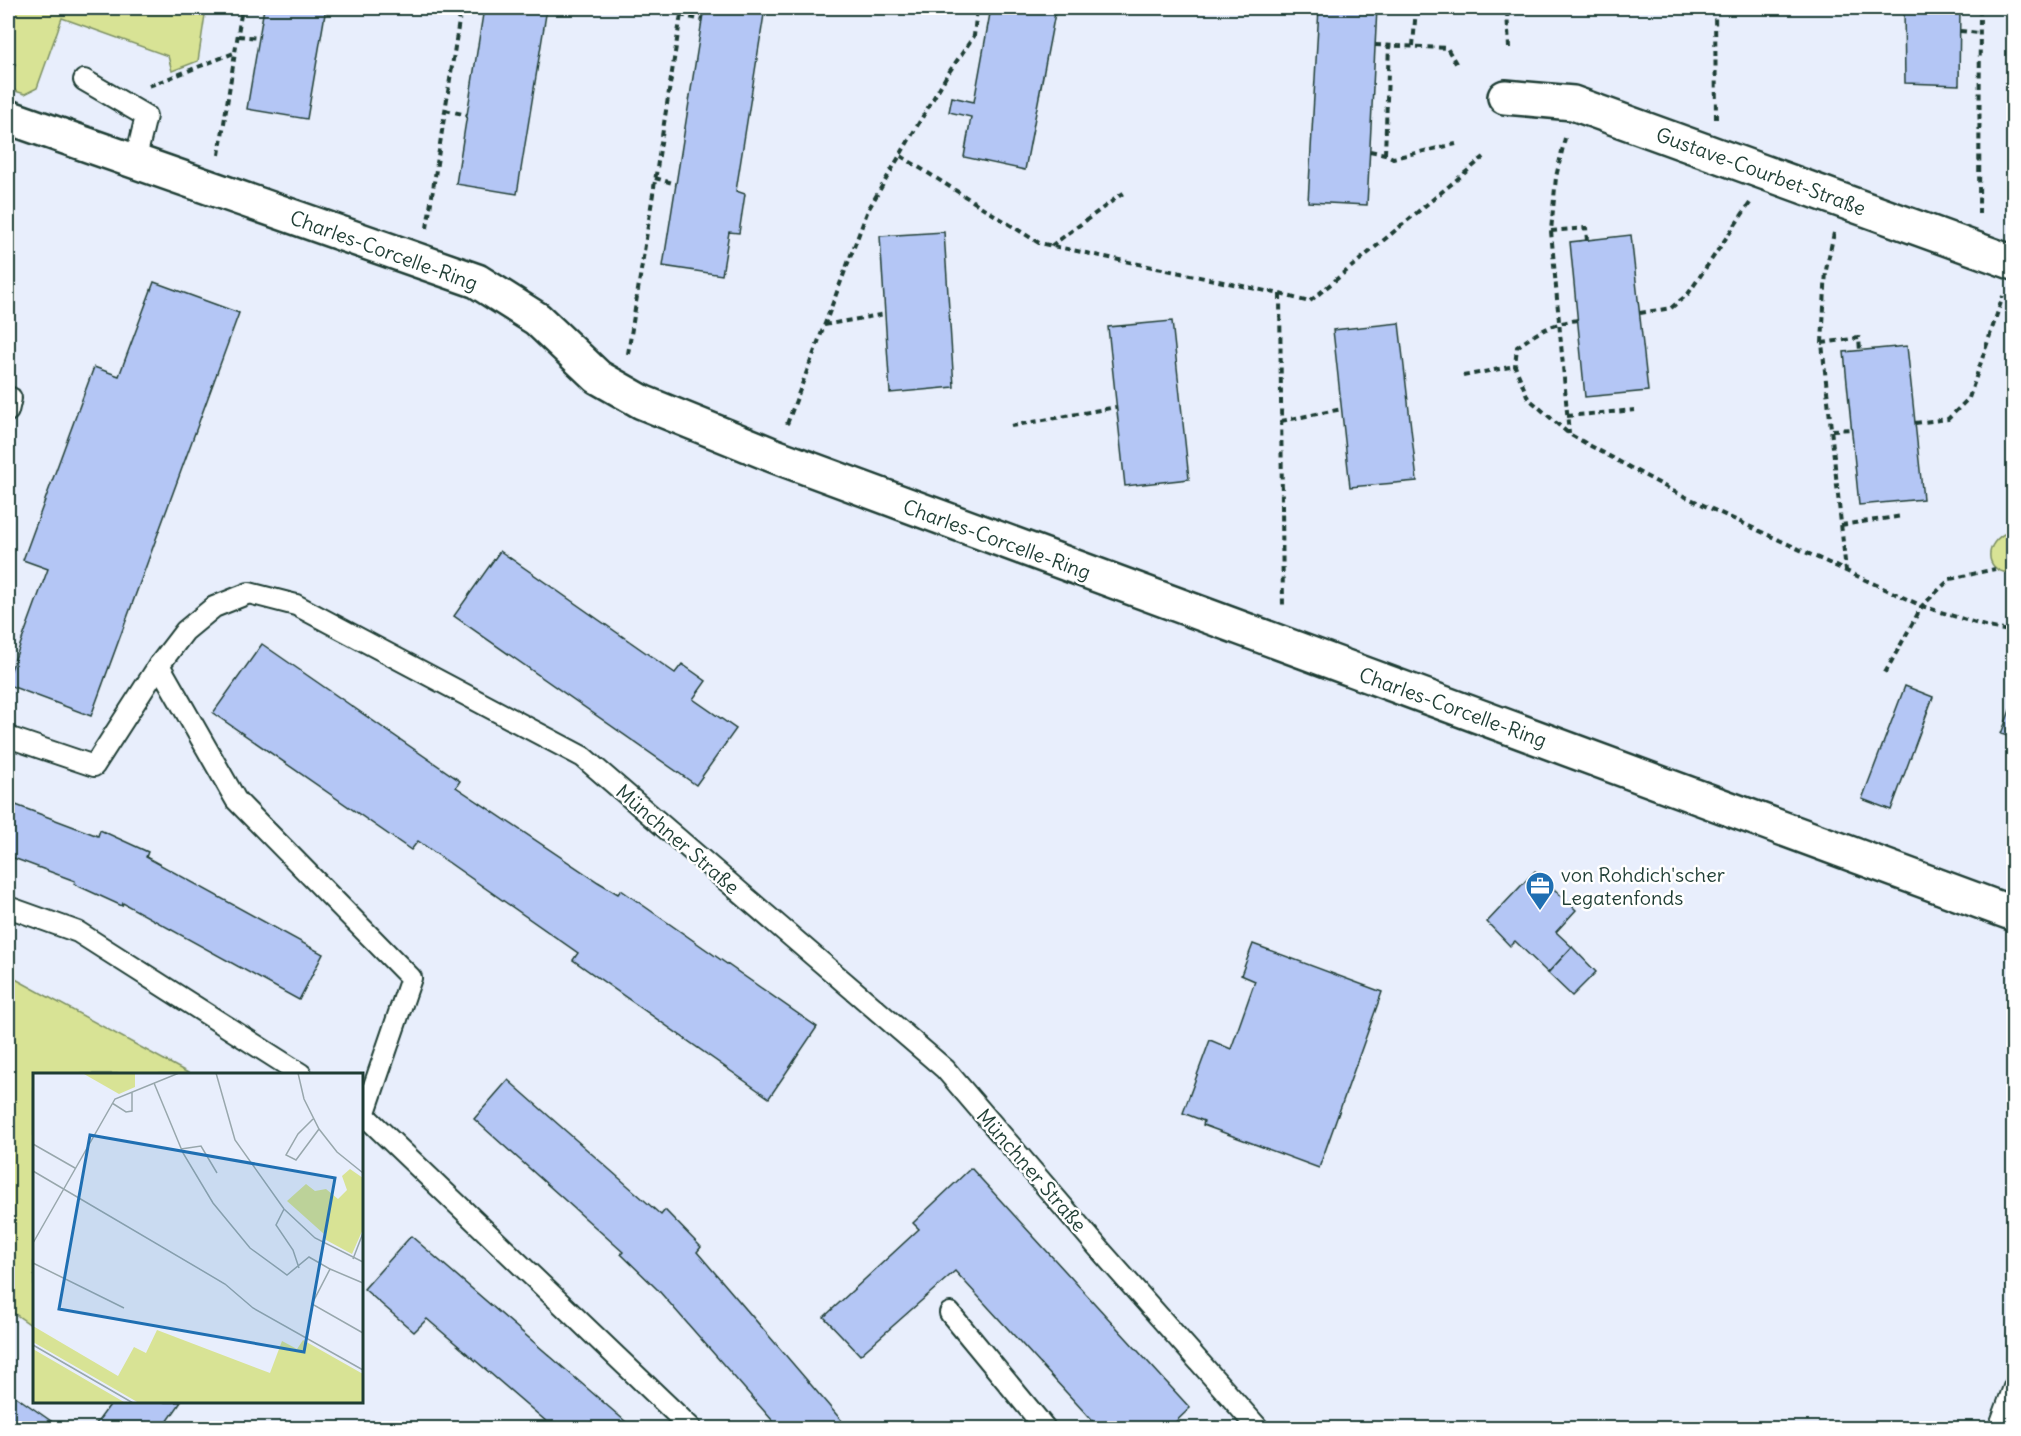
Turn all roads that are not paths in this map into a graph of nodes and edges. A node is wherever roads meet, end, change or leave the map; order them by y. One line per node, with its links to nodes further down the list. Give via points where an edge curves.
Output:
1 (84, 80): 4 (lane, via 146,116)
2 (1505, 97): 5 (street, Gustave-Courbet-Straße, via 1573,103)
3 (13, 119): 4 (street, Charles-Corcelle-Ring)
4 (135, 162): 11 (street, Charles-Corcelle-Ring, via 477,280 532,315 598,377 642,402 775,456)
5 (2009, 278)
6 (8, 397): 7 (lane)
7 (8, 411)
8 (159, 664): 9 (lane, Münchner Straße, via 94,766); 13 (lane, via 236,800 411,978); 18 (lane, Münchner Straße, via 185,631 214,607 249,593 296,605 583,757 945,1069)
9 (8, 737)
10 (8, 907): 12 (lane, via 78,932)
11 (2013, 914)
12 (299, 1073)
13 (363, 1114): 16 (lane)
14 (950, 1313): 17 (lane)
15 (2013, 1388): 19 (lane)
16 (691, 1428)
17 (1045, 1428)
18 (1258, 1428)
19 (1999, 1428)

